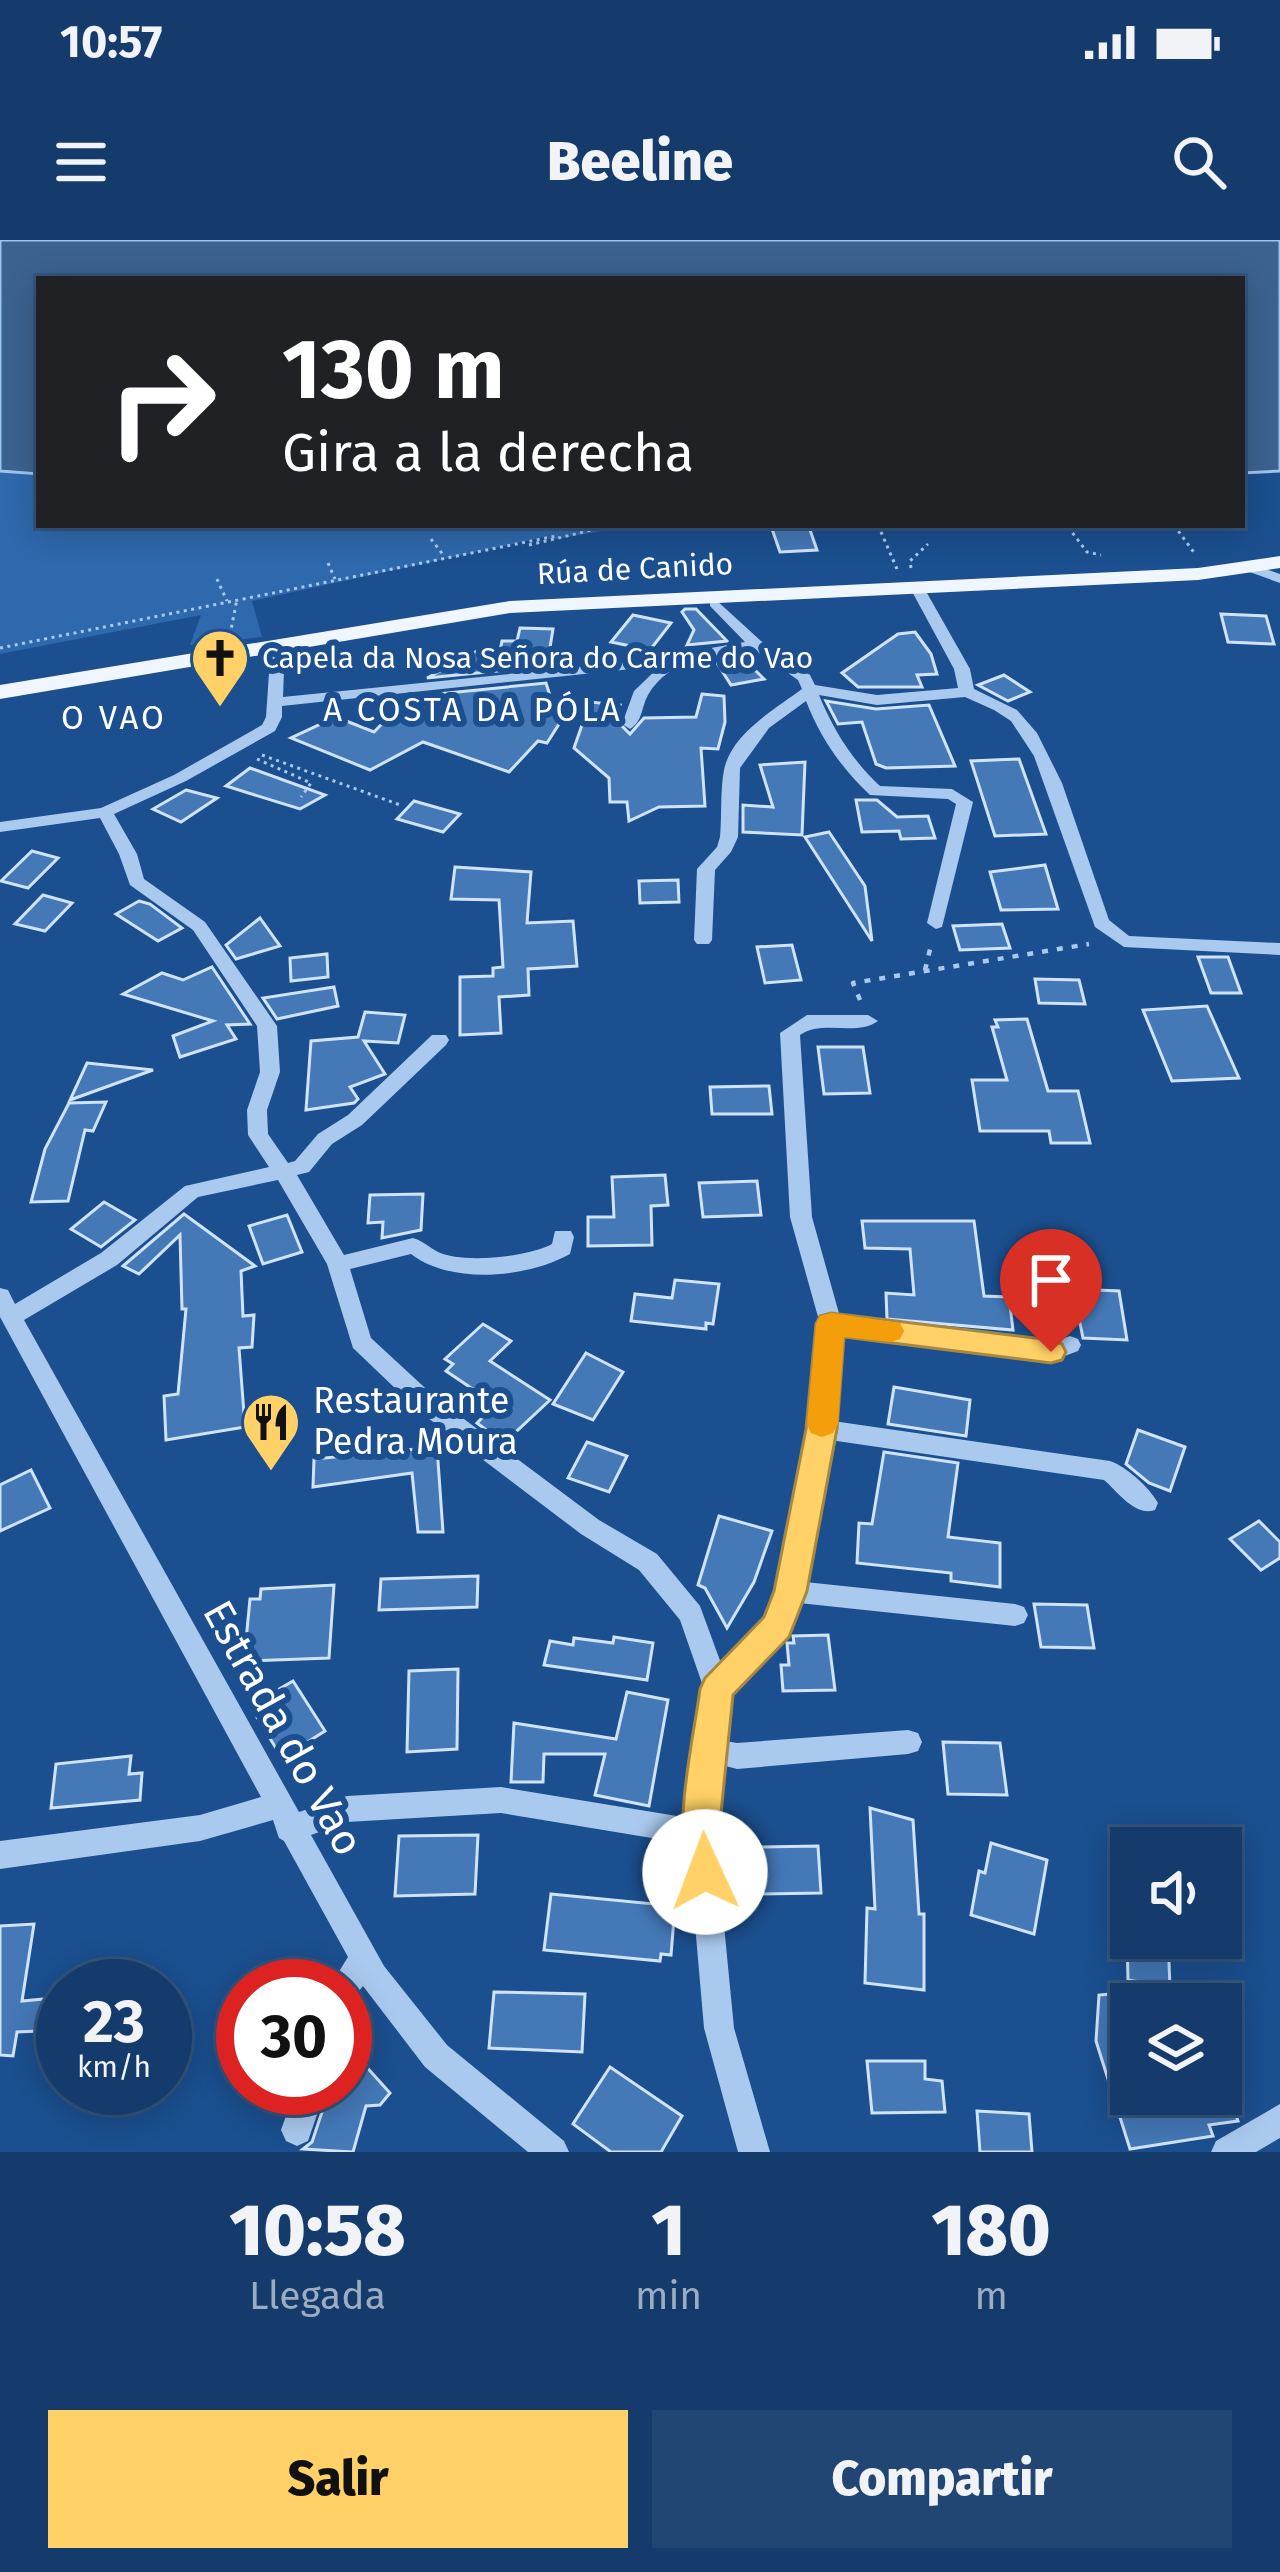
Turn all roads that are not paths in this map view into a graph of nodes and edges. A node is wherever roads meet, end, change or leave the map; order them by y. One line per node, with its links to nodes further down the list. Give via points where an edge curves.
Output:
1 (1280, 562): 2 (main road, Rúa de Canido)
2 (1250, 567): 3 (street); 4 (main road, Rúa de Canido)
3 (1280, 579)
4 (911, 582): 6 (main road, Rúa de Canido, via 542,604); 11 (street)
5 (716, 603): 7 (street)
6 (278, 644): 10 (main road, Rúa de Canido); 12 (street)
7 (756, 644): 8 (street); 9 (street)
8 (671, 664): 12 (street); 13 (street, via 642,691)
9 (812, 689): 11 (street, via 877,700); 16 (street, via 850,768 876,791 938,792 965,802); 17 (street, via 763,725 731,768 729,837 706,869)
10 (0, 692)
11 (967, 692): 18 (street, via 1026,728 1050,771 1101,923 1117,937)
12 (273, 703): 14 (street, via 269,728)
13 (630, 724)
14 (105, 812): 15 (street); 21 (street, via 136,880 199,926 267,1026 270,1072 258,1135)
15 (0, 827)
16 (936, 923)
17 (703, 940)
18 (1280, 949)
19 (868, 1021): 25 (street, via 807,1021 790,1033 801,1217)
20 (439, 1040): 21 (street, via 312,1158)
21 (284, 1173): 23 (street); 24 (street, via 192,1191 109,1258)
22 (563, 1237): 23 (street, via 562,1248 536,1262 453,1263 412,1246)
23 (338, 1264): 31 (street, via 362,1342 428,1405 648,1562 691,1614)
24 (6, 1307): 34 (street, Estrada do Vao)
25 (831, 1324): 26 (street, via 1028,1351); 27 (street)
26 (1070, 1345)
27 (822, 1429): 28 (street, via 1110,1471); 29 (street)
28 (1146, 1503)
29 (791, 1591): 30 (street); 31 (street, via 777,1627)
30 (1015, 1615)
31 (717, 1689): 33 (street)
32 (908, 1742): 33 (street, via 736,1756)
33 (709, 1750): 35 (street)
34 (283, 1817): 35 (street, via 501,1800); 36 (street); 37 (street, Estrada do Vao)
35 (701, 1833): 43 (street, via 719,2027)
36 (0, 1855)
37 (363, 1959)
38 (372, 1971): 42 (street, Estrada do Vao, via 436,2056)
39 (302, 2115): 41 (street)
40 (1280, 2120): 44 (street)
41 (297, 2130)
42 (553, 2152)
43 (754, 2152)
44 (1227, 2152)

